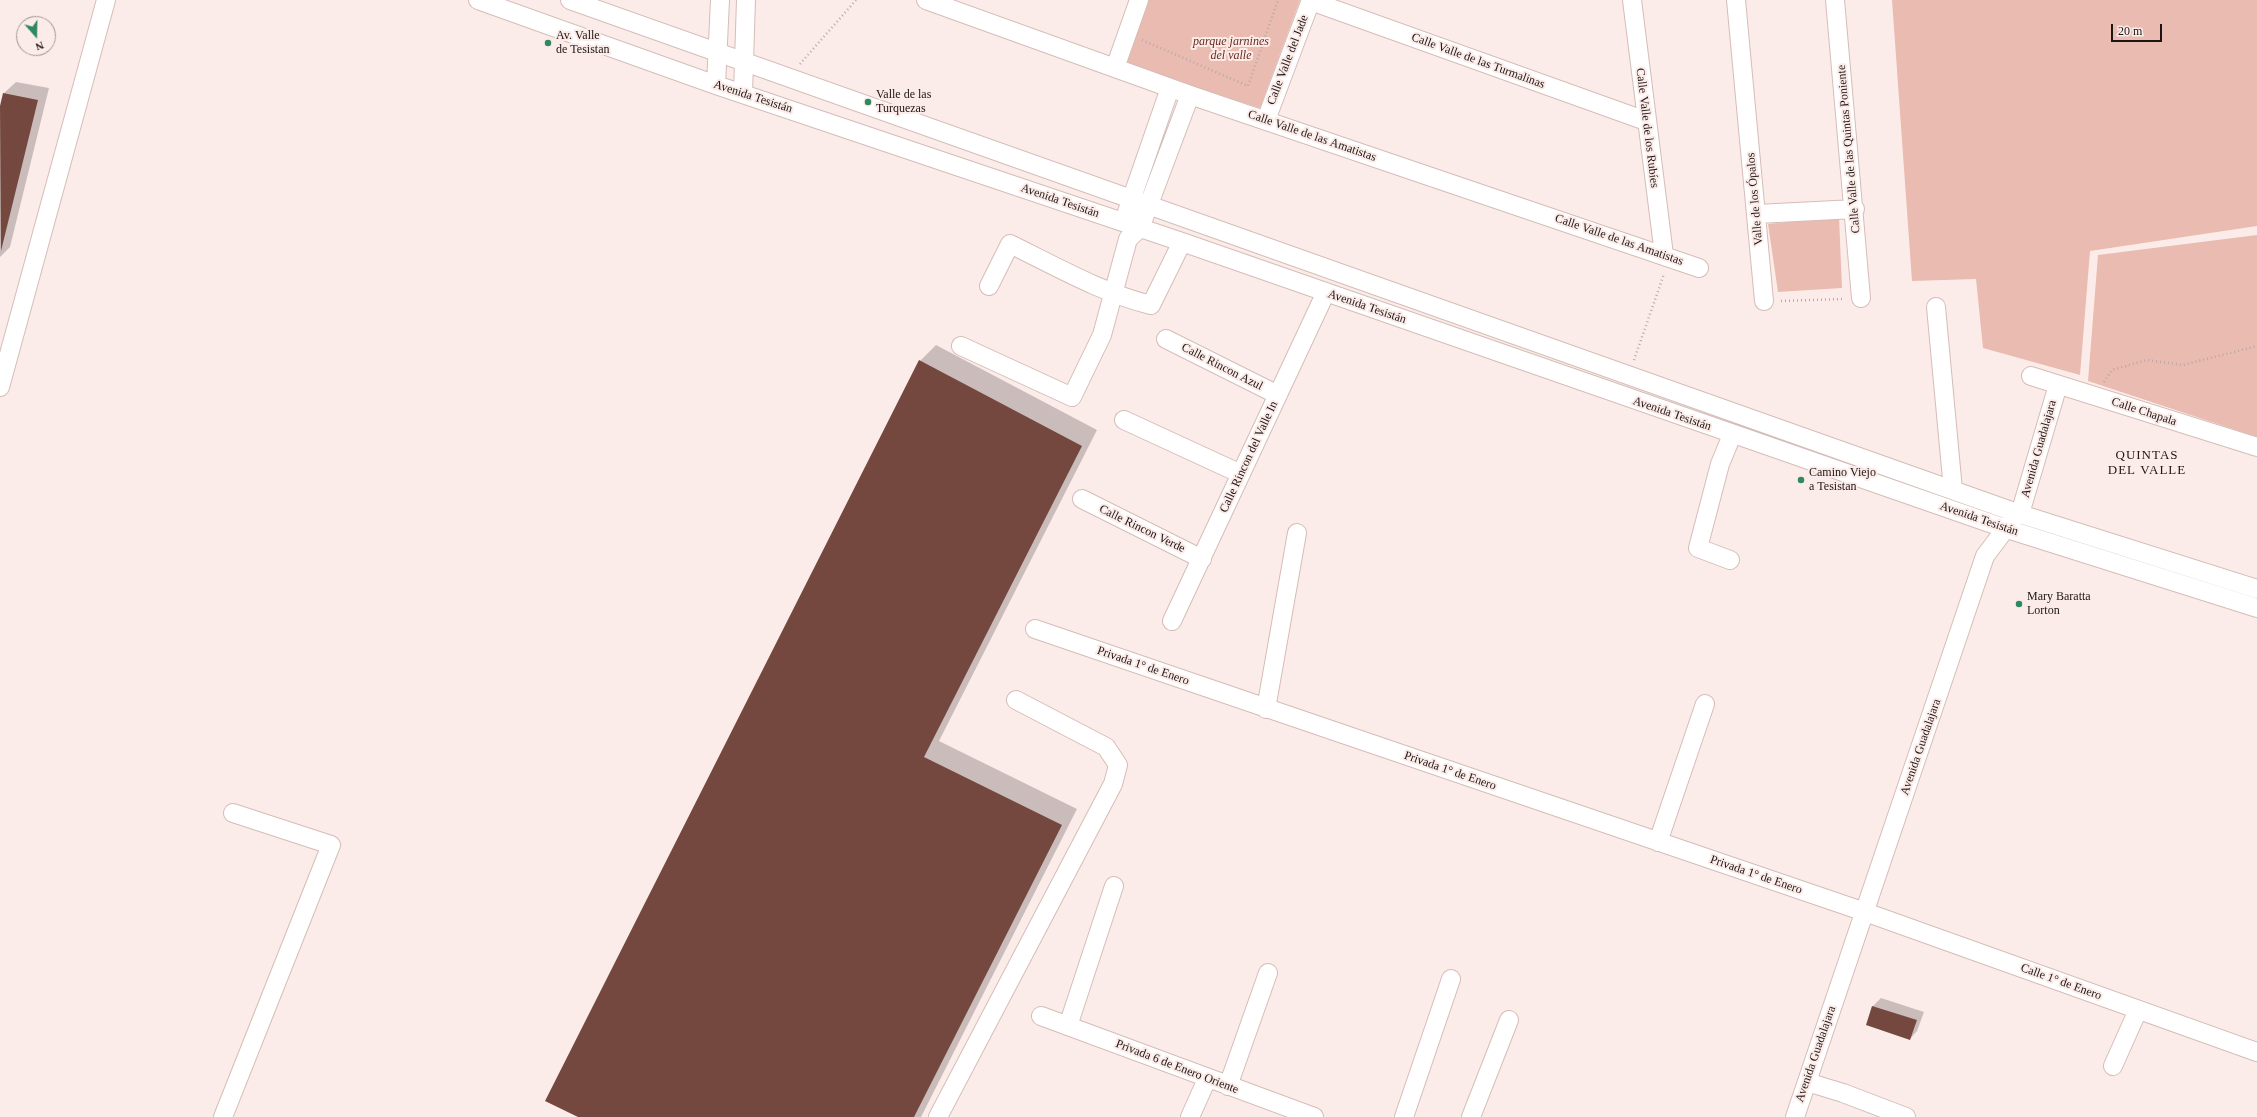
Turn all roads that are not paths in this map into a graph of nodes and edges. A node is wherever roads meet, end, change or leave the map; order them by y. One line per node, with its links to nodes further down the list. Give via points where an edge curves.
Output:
1 (106, 0): 35 (street)
2 (478, 0): 15 (street, Avenida Tesistán)
3 (570, 0): 12 (street, Avenida Tesistán)
4 (720, 0): 12 (street)
5 (746, 0): 13 (street)
6 (926, 0): 14 (street, Calle Valle de las Amatistas)
7 (1139, 0): 14 (street)
8 (1311, 0): 19 (street, Calle Valle del Jade); 20 (street, Calle Valle de las Turmalinas)
9 (1632, 0): 20 (street, Calle Valle de los Rubíes)
10 (1736, 0): 24 (street, Valle de los Ópalos)
11 (1835, 0): 23 (street, Calle Valle de las Quintas Poniente)
12 (717, 51): 13 (street, Avenida Tesistán); 15 (street)
13 (744, 61): 17 (street); 21 (street, Avenida Tesistán)
14 (1114, 68): 16 (street, Calle Valle de las Amatistas)
15 (716, 85): 17 (street, Avenida Tesistán)
16 (1170, 88): 18 (street, Calle Valle de las Amatistas); 21 (street)
17 (743, 94): 25 (street, Avenida Tesistán)
18 (1190, 95): 19 (street, Calle Valle de las Amatistas); 22 (street)
19 (1266, 120): 27 (street, Calle Valle de las Amatistas)
20 (1646, 122): 27 (street, Calle Valle de los Rubíes)
21 (1131, 200): 22 (street, Avenida Tesistán); 25 (street)
22 (1149, 206): 25 (street); 46 (street, Avenida Tesistán)
23 (1855, 209): 24 (street); 32 (street, Calle Valle de las Quintas Poniente)
24 (1757, 214): 33 (street, Valle de los Ópalos)
25 (1131, 230): 26 (street, Avenida Tesistán); 30 (street)
26 (1182, 242): 30 (street, via 1151,305); 31 (street, Avenida Tesistán)
27 (1664, 255): 28 (street, Calle Valle de las Amatistas)
28 (1699, 268)
29 (989, 286): 30 (street, via 1010,244)
30 (1112, 292): 37 (street, via 1102,334 1072,398)
31 (1326, 292): 41 (street, Calle Rincon del Valle In); 43 (street, Avenida Tesistán)
32 (1861, 298)
33 (1764, 301)
34 (1936, 307): 46 (street)
35 (7, 334): 40 (street)
36 (1166, 339): 41 (street, Calle Rincon Azul)
37 (961, 346)
38 (2031, 376): 39 (street, Calle Chapala)
39 (2058, 385): 44 (street, Calle Chapala); 48 (street, Avenida Guadalajara, via 2022,507)
40 (0, 387)
41 (1278, 395): 45 (street, Calle Rincon del Valle In)
42 (1124, 420): 45 (street)
43 (1732, 435): 49 (street, Avenida Tesistán); 52 (street, via 1720,464 1698,548)
44 (2257, 448)
45 (1241, 474): 51 (street, Calle Rincon del Valle In)
46 (1953, 490): 48 (street, Avenida Tesistán)
47 (1082, 499): 51 (street, Calle Rincon Verde)
48 (2018, 513): 49 (street, Avenida Guadalajara); 53 (street, Avenida Tesistán)
49 (2007, 529): 54 (street, Avenida Tesistán); 63 (street, Avenida Guadalajara, via 1985,556)
50 (1297, 533): 59 (street)
51 (1202, 558): 55 (street, Calle Rincon del Valle In)
52 (1730, 560)
53 (2257, 589)
54 (2257, 608)
55 (1172, 621)
56 (1035, 629): 59 (street, Privada 1° de Enero)
57 (1016, 700): 76 (street, via 1106,747 1118,765 1114,784)
58 (1705, 704): 61 (street)
59 (1266, 709): 61 (street, Privada 1° de Enero)
60 (233, 813): 75 (street, via 331,845)
61 (1658, 842): 63 (street, Privada 1° de Enero)
62 (1114, 886): 69 (street)
63 (1865, 912): 66 (street, Calle 1° de Enero); 73 (street, Avenida Guadalajara)
64 (1268, 973): 74 (street)
65 (1451, 980): 79 (street)
66 (2138, 1010): 70 (street, Calle 1° de Enero); 71 (street)
67 (1041, 1016): 69 (street, Privada 6 de Enero Oriente)
68 (1509, 1020): 80 (street)
69 (1068, 1026): 72 (street, Privada 6 de Enero Oriente)
70 (2257, 1052)
71 (2113, 1066)
72 (1207, 1078): 74 (street, Privada 6 de Enero Oriente); 77 (street)
73 (1807, 1082): 81 (street, Avenida Guadalajara); 82 (street)
74 (1228, 1086): 78 (street, Privada 6 de Enero Oriente)
75 (222, 1117)
76 (938, 1117)
77 (1190, 1117)
78 (1314, 1117)
79 (1404, 1117)
80 (1471, 1117)
81 (1794, 1117)
82 (1906, 1117)

